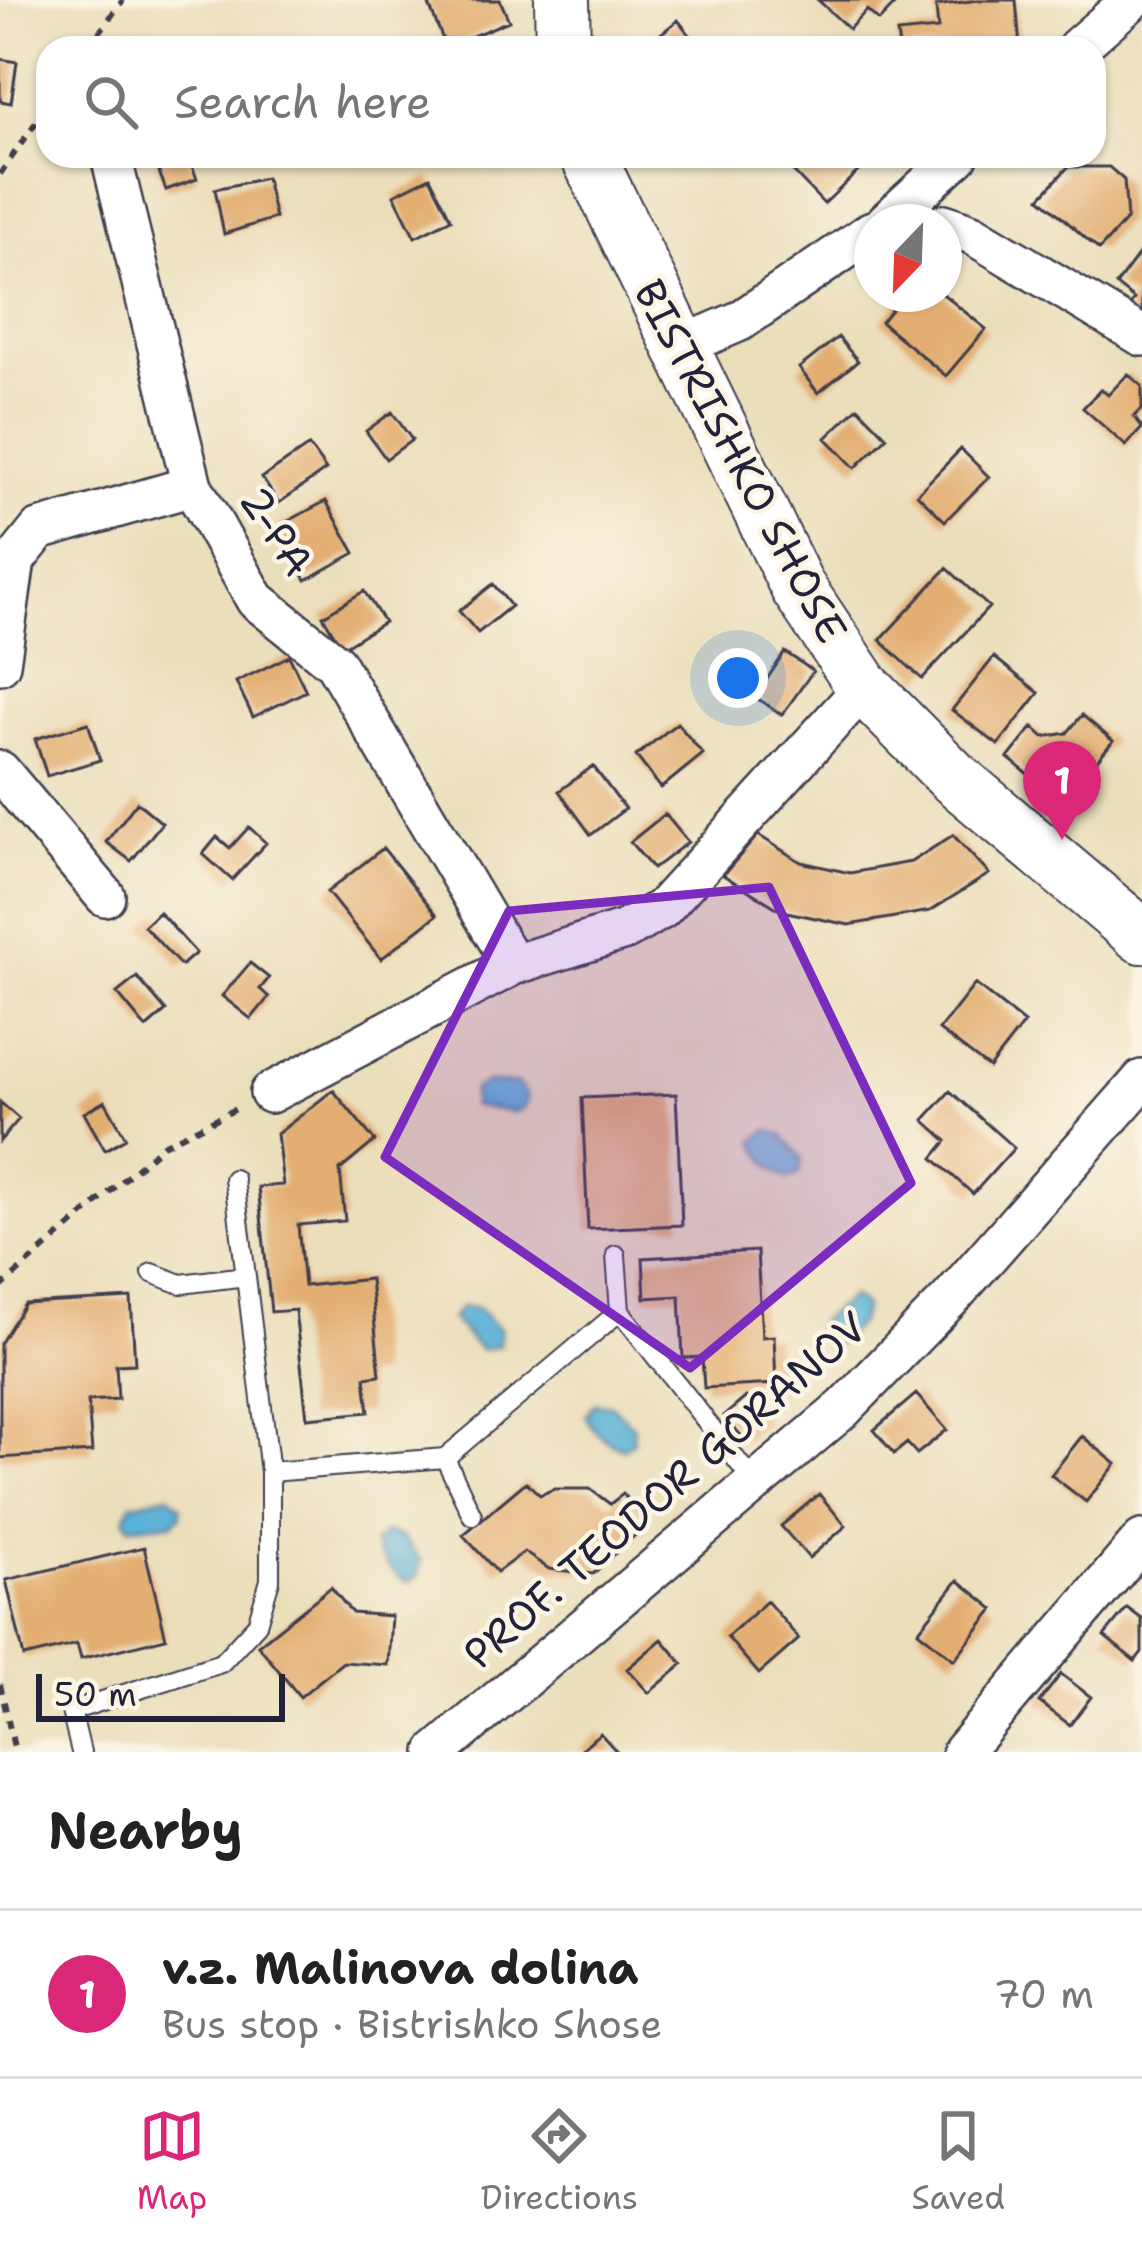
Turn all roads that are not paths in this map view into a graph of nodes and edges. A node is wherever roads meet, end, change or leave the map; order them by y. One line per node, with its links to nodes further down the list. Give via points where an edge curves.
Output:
1 (562, 0): 3 (street)
2 (1132, 0): 4 (street)
3 (563, 36)
4 (1091, 36)
5 (114, 168): 13 (street, 2-РА)
6 (594, 168): 12 (street, BISTRISHKO SHOSE)
7 (945, 168): 8 (street)
8 (908, 204)
9 (962, 230): 11 (street)
10 (854, 243): 12 (street, via 740,321)
11 (1142, 336)
12 (677, 347): 15 (street, BISTRISHKO SHOSE, via 798,588)
13 (192, 486): 14 (street, via 39,530 15,560); 19 (street, 2-РА, via 256,600 335,663)
14 (0, 664)
15 (864, 687): 18 (street, BISTRISHKO SHOSE, via 952,776); 19 (street, via 662,909 625,930)
16 (0, 771): 17 (street)
17 (106, 896)
18 (1142, 936)
19 (513, 964): 21 (street)
20 (1142, 1080): 29 (street, PROF. TEODOR GORANOV, via 950,1299)
21 (270, 1093)
22 (235, 1179): 25 (lane)
23 (616, 1255): 26 (lane)
24 (152, 1273): 25 (lane, via 181,1284)
25 (246, 1276): 28 (lane)
26 (620, 1312): 27 (lane); 29 (lane)
27 (446, 1457): 28 (lane); 30 (lane)
28 (270, 1472): 32 (lane, via 270,1580 257,1624 221,1663 71,1711)
29 (758, 1486): 33 (street, PROF. TEODOR GORANOV)
30 (472, 1515)
31 (1142, 1540): 34 (street)
32 (81, 1752)
33 (437, 1752)
34 (962, 1752)

